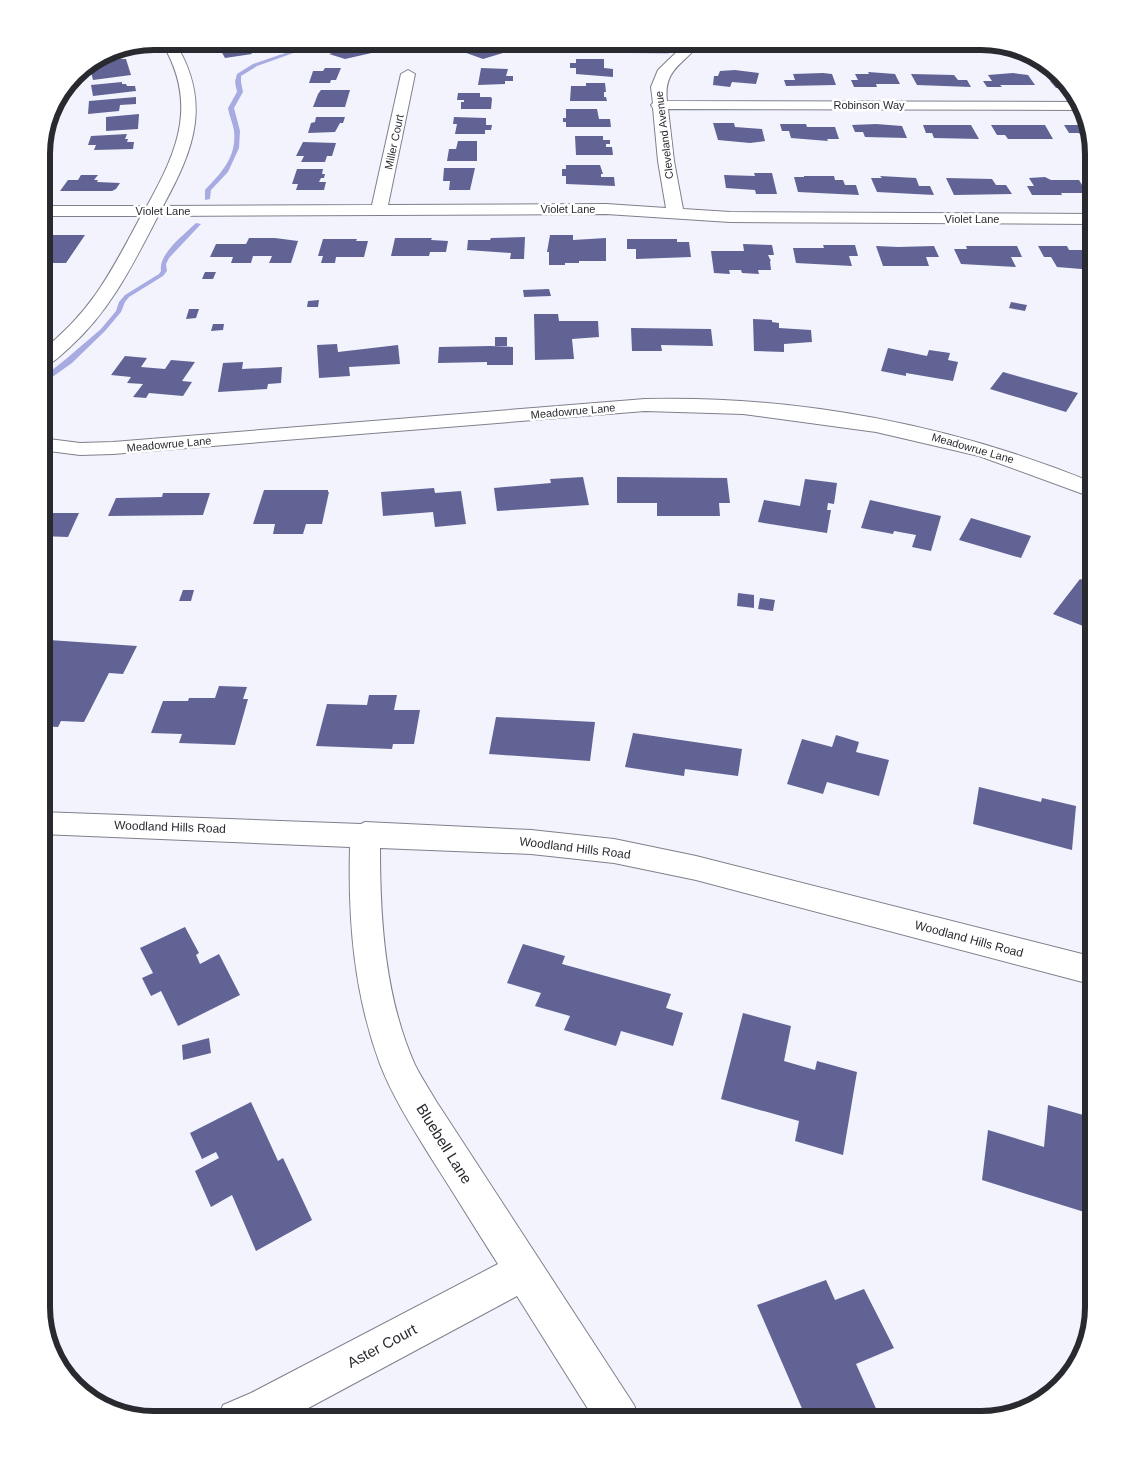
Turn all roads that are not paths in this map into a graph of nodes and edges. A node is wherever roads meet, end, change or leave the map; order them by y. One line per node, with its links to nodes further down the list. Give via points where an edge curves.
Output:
1 (172, 50): 8 (street, via 188,89 189,120 178,162)
2 (686, 50): 4 (street, Cleveland Avenue, via 665,70 658,88)
3 (408, 74): 6 (street, Miller Court)
4 (658, 104): 5 (street, Robinson Way); 9 (street, Cleveland Avenue)
5 (1073, 106)
6 (379, 209): 8 (street, Violet Lane); 9 (street, Violet Lane, via 606,209)
7 (50, 211): 8 (street, Violet Lane)
8 (152, 211): 11 (street, via 111,288 68,339)
9 (675, 213): 10 (street, Violet Lane, via 761,218)
10 (1085, 219)
11 (50, 354)
12 (50, 445): 13 (street, Meadowrue Lane, via 80,449 113,448 645,405 720,405 837,418 916,432 1004,456)
13 (1085, 488)
14 (50, 823): 15 (street, Woodland Hills Road)
15 (366, 834): 16 (street, Woodland Hills Road, via 531,842 655,858); 17 (street, Bluebell Lane, via 364,889 367,939 383,1020 399,1068 423,1112)
16 (1085, 969)
17 (526, 1271): 18 (street, Aster Court); 19 (street, Bluebell Lane)
18 (259, 1411)
19 (613, 1411)

